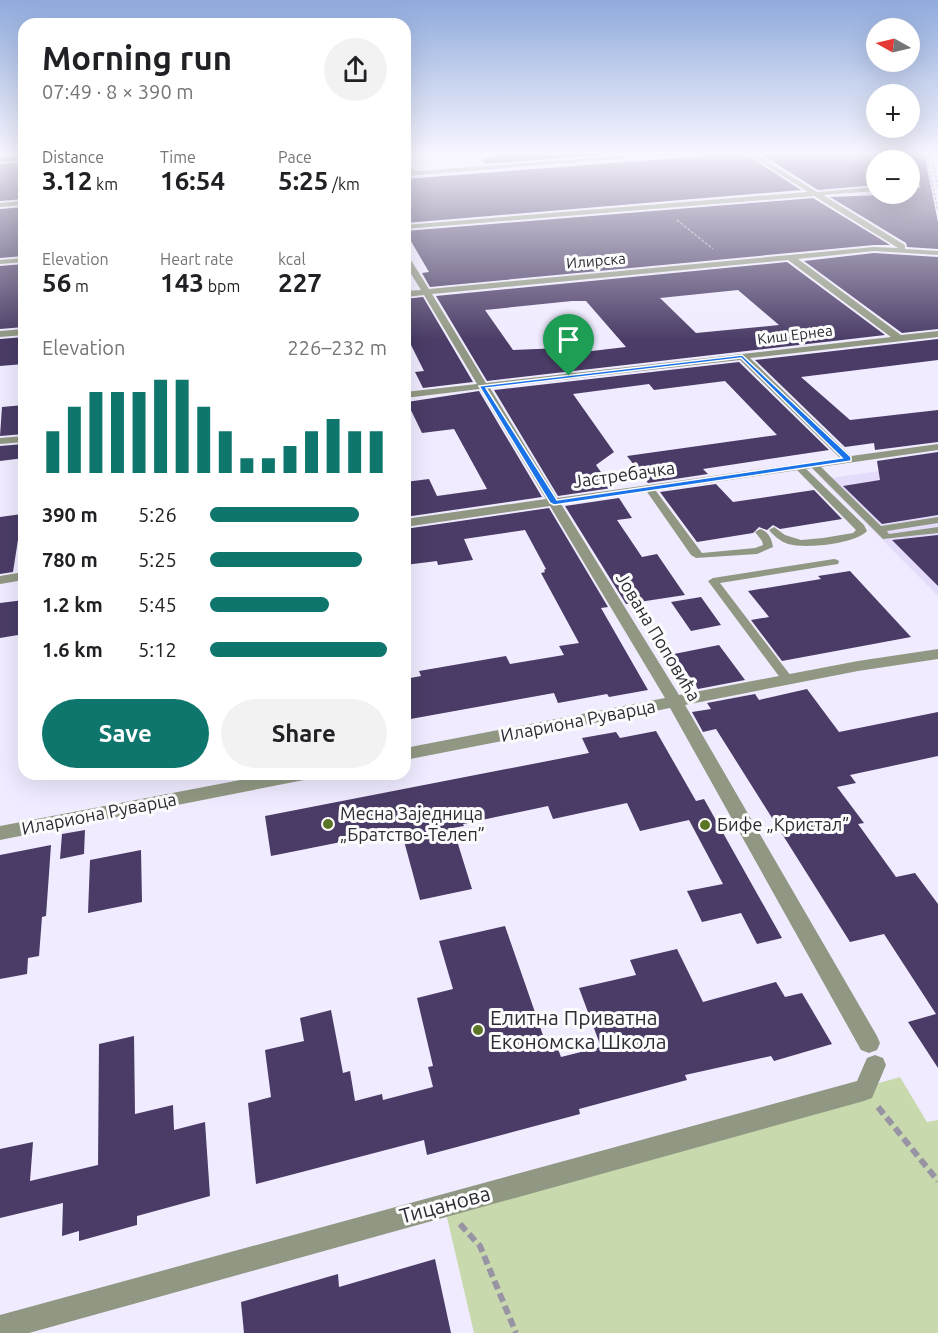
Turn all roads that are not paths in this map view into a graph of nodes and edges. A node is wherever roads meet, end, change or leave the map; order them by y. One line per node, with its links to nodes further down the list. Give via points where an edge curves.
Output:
1 (553, 215): 3 (street)
2 (849, 215): 4 (street)
3 (411, 227)
4 (908, 250): 5 (street, Илирска); 6 (street, Илирска, via 874,249)
5 (938, 253)
6 (790, 257): 10 (street, Илирска); 15 (street)
7 (18, 260): 8 (street)
8 (0, 262)
9 (411, 267): 10 (street, Јована Поповића)
10 (426, 292): 11 (street, Илирска); 17 (street, Јована Поповића)
11 (411, 293)
12 (18, 332): 13 (street)
13 (0, 334)
14 (938, 334): 15 (street, Киш Ернеа)
15 (899, 338): 16 (street, Киш Ернеа)
16 (742, 356): 17 (street, Киш Ернеа); 22 (street)
17 (482, 386): 18 (street, Киш Ернеа); 26 (street, Јована Поповића)
18 (411, 394)
19 (18, 440): 20 (street)
20 (0, 441)
21 (938, 447): 22 (street, Јастребачка)
22 (848, 459): 23 (street, Јастребачка)
23 (814, 465): 24 (street, Јастребачка); 29 (lane)
24 (799, 467): 25 (street, Јастребачка); 30 (lane, via 862,531 800,544 790,543)
25 (650, 489): 26 (street, Јастребачка); 32 (lane, via 700,556 768,547)
26 (554, 503): 28 (street, Јастребачка); 40 (street, Јована Поповића)
27 (938, 520): 29 (lane)
28 (411, 523)
29 (879, 529): 31 (lane, via 887,537)
30 (774, 530)
31 (938, 530)
32 (760, 532)
33 (834, 562): 39 (lane, via 713,581)
34 (18, 577): 35 (street)
35 (0, 580)
36 (938, 654): 38 (street, Илариона Руварца)
37 (938, 665): 38 (street, Илариона Руварца)
38 (858, 666): 39 (street, Илариона Руварца)
39 (788, 680): 40 (street, Илариона Руварца)
40 (675, 702): 41 (street, Илариона Руварца); 44 (street, Јована Поповића, via 872,1054)
41 (411, 753)
42 (273, 780): 43 (street, Илариона Руварца)
43 (0, 833)
44 (864, 1090): 45 (street, Тицанова)
45 (0, 1328)

